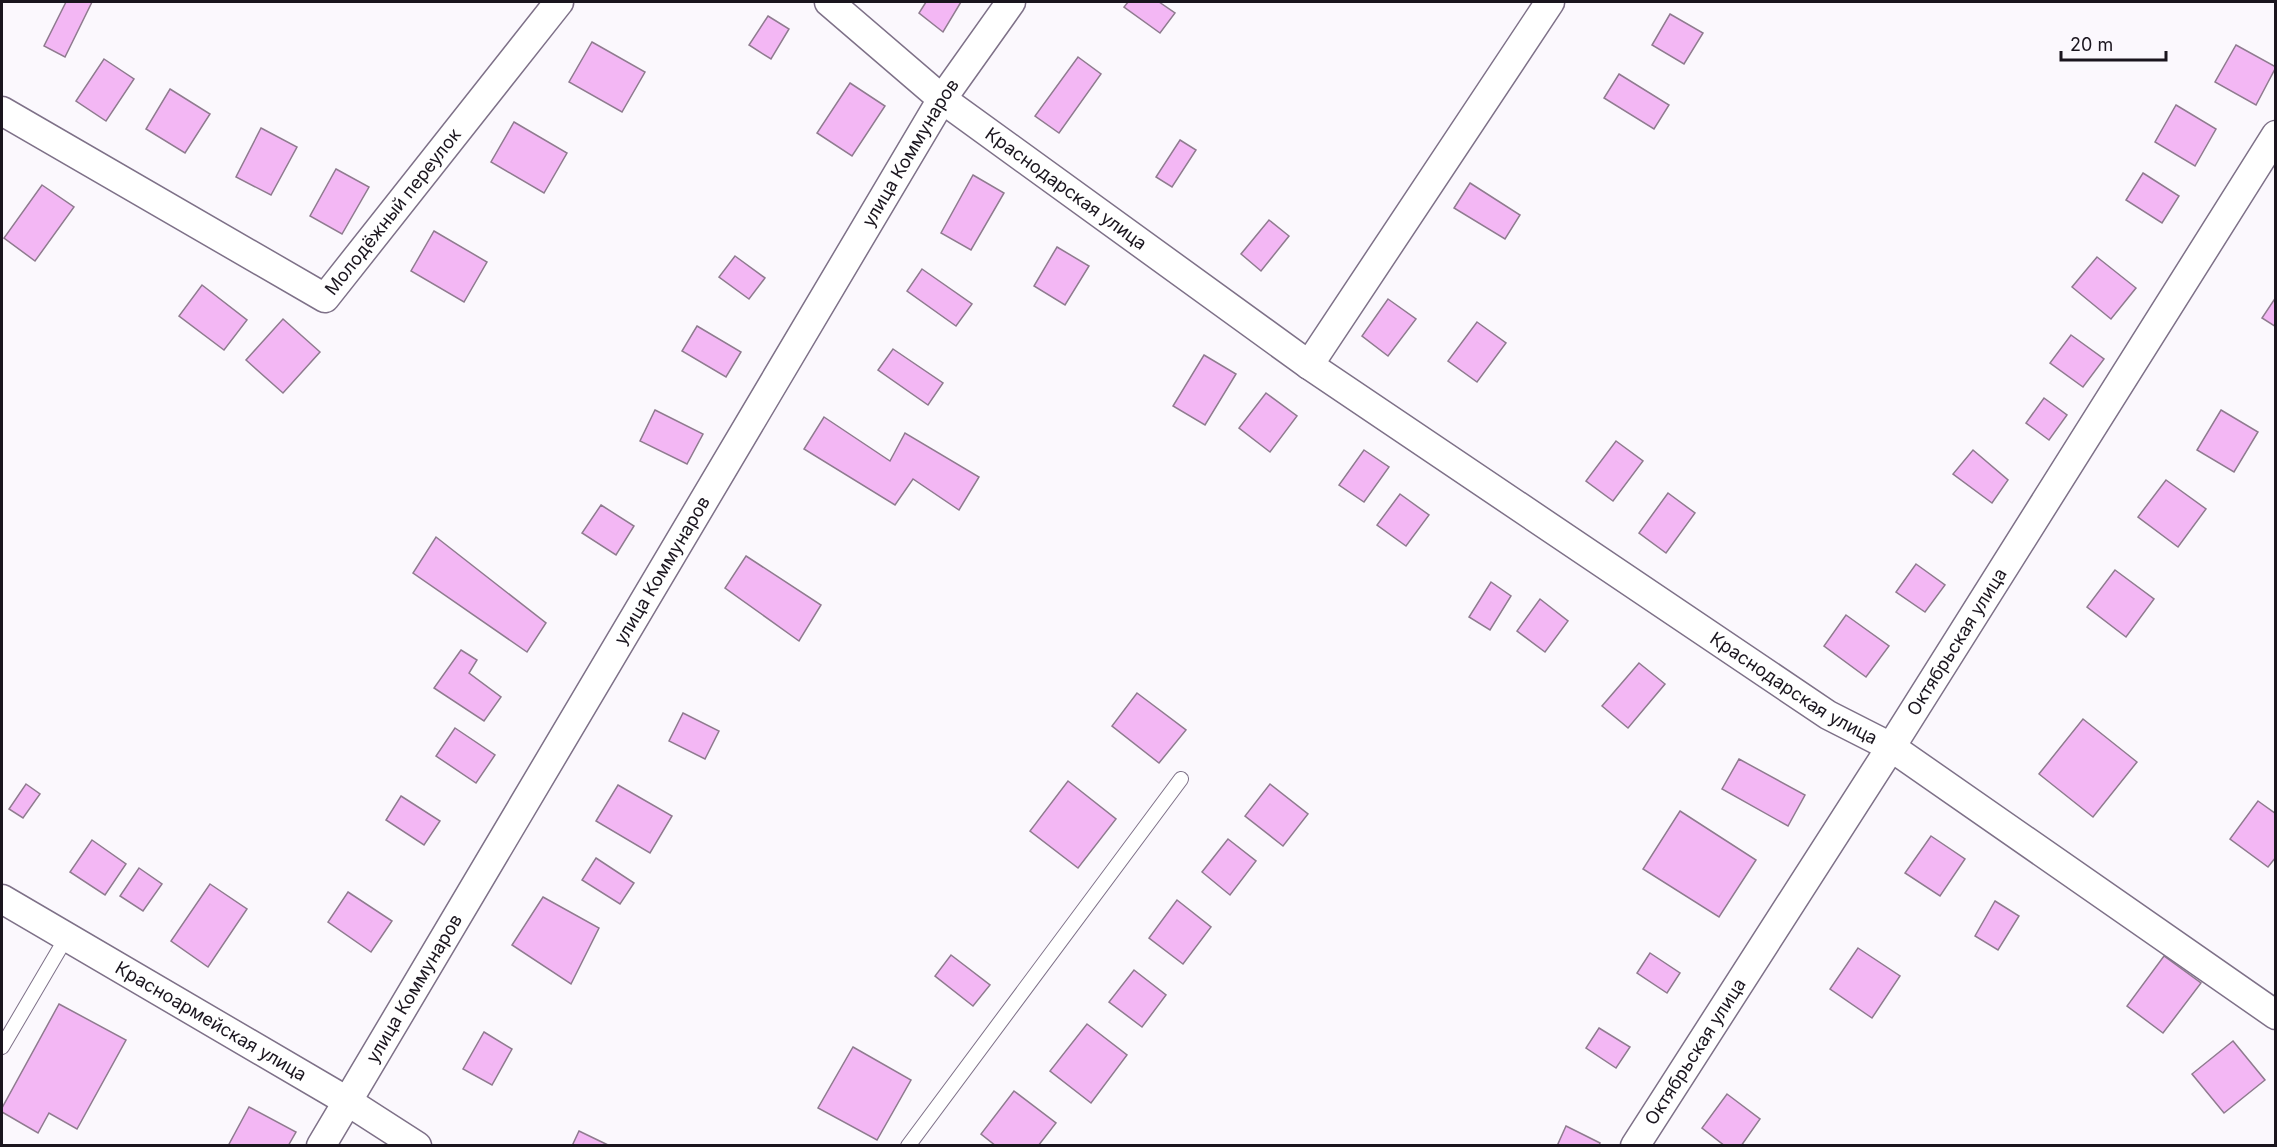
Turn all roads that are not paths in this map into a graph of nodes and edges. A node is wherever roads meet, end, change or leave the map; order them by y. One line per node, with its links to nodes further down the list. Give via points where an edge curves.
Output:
1 (559, 2): 6 (street, Молодёжный переулок, via 325,298)
2 (829, 2): 5 (street, Краснодарская улица)
3 (1011, 2): 5 (street, улица Коммунаров)
4 (1550, 2): 8 (street)
5 (942, 99): 8 (street, Краснодарская улица); 15 (street, улица Коммунаров)
6 (2, 111)
7 (2276, 135): 9 (street, Октябрьская улица)
8 (1309, 365): 9 (street, Краснодарская улица, via 1828,715)
9 (1891, 747): 13 (street, Краснодарская улица); 19 (street, Октябрьская улица)
10 (1181, 779): 18 (lane)
11 (2, 899): 12 (street, Красноармейская улица)
12 (66, 938): 14 (lane); 15 (street, Красноармейская улица)
13 (2276, 1015)
14 (2, 1047)
15 (347, 1101): 16 (street, улица Коммунаров); 17 (street, Красноармейская улица)
16 (321, 1146)
17 (417, 1146)
18 (908, 1146)
19 (1635, 1146)

